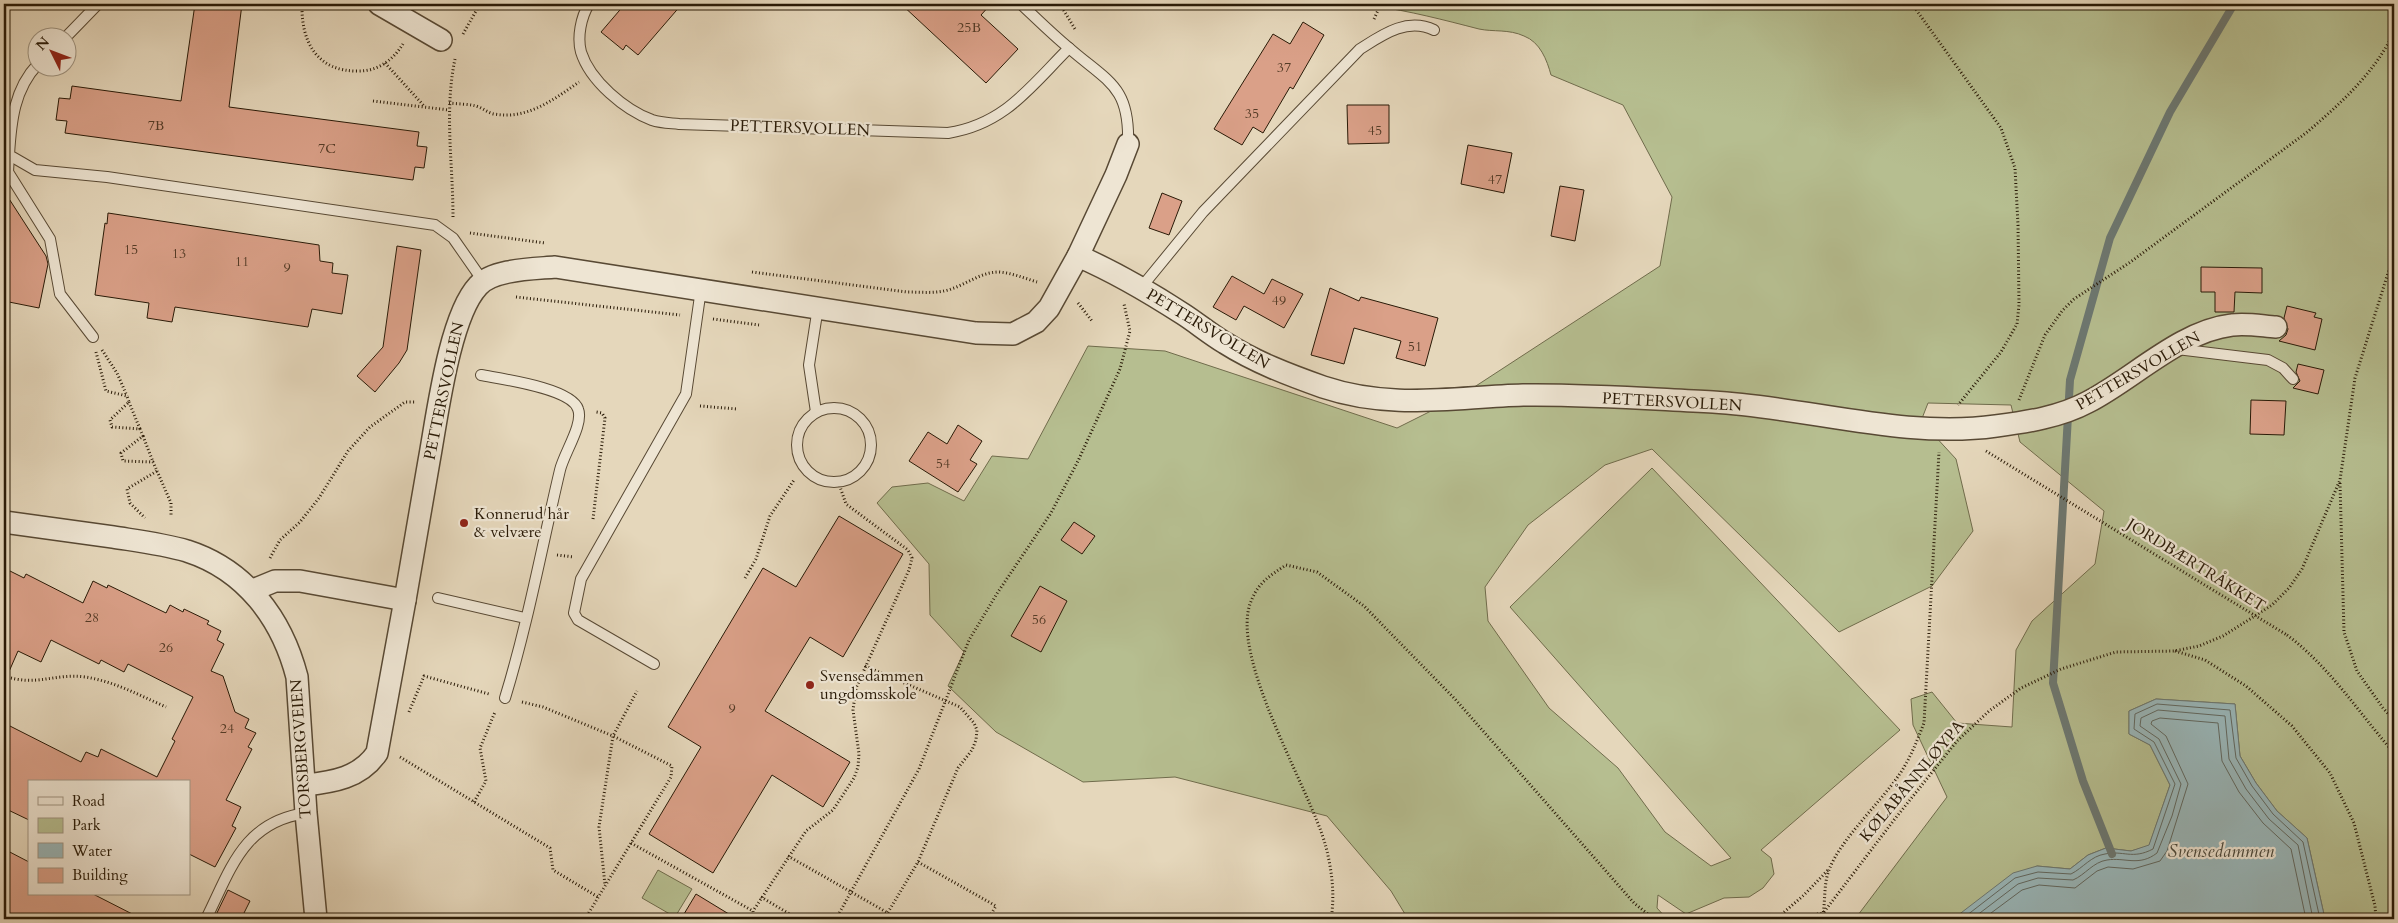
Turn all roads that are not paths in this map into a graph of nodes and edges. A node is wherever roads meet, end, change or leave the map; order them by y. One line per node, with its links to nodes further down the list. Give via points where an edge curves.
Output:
1 (98, 4): 5 (lane)
2 (379, 4): 7 (street, via 415,26)
3 (589, 4): 8 (lane, PETTERSVOLLEN, via 580,35 581,51 592,74 635,111 663,123 948,133 970,130 994,119 1021,97)
4 (1021, 4): 8 (lane)
5 (75, 28)
6 (1434, 30): 15 (lane, via 1423,25 1391,30 1360,49 1203,212)
7 (451, 40)
8 (1069, 48): 10 (lane, via 1110,80 1122,100 1128,122)
9 (28, 75): 11 (lane, via 14,109)
10 (1128, 144): 12 (street)
11 (9, 155): 13 (lane, via 35,170 435,226 453,238); 18 (lane, via 8,172 50,239 60,294)
12 (1078, 256): 15 (street, PETTERSVOLLEN, via 1110,270); 16 (street, via 1049,308 1036,322 1013,334 976,333)
13 (483, 282): 14 (street, via 508,272 554,266); 26 (street, PETTERSVOLLEN, via 461,313 442,385)
14 (701, 289): 16 (street); 28 (lane, via 686,394 581,579 574,613 578,620)
15 (1140, 289): 19 (street, PETTERSVOLLEN, via 1224,343 1275,369 1326,388 1383,401 1526,395 1718,402 1951,430 2043,418 2085,404)
16 (818, 307): 22 (lane, via 810,365)
17 (2276, 326): 19 (street, PETTERSVOLLEN, via 2234,324 2194,337)
18 (93, 337)
19 (2173, 349): 21 (lane, via 2268,360)
20 (480, 375): 27 (lane, via 556,393 572,400 578,409 579,421 561,468)
21 (2294, 379)
22 (816, 412): 22 (lane, via 839,408 850,411 867,428 870,450 866,462 850,478 822,480 802,464 796,441 806,419)
23 (4, 522): 24 (street, via 152,543 188,552 227,570)
24 (252, 590): 26 (street, via 275,582 300,581); 30 (street, TORSBERGVEIEN, via 275,620 292,655 300,703)
25 (438, 598): 27 (lane)
26 (405, 600): 30 (street, PETTERSVOLLEN, via 377,753 369,765 349,777)
27 (526, 618): 29 (lane)
28 (654, 664)
29 (503, 697)
30 (305, 785): 31 (street, TORSBERGVEIEN)
31 (306, 813): 32 (lane, via 281,818 252,837 235,861); 33 (street, TORSBERGVEIEN)
32 (206, 919)
33 (316, 919)

